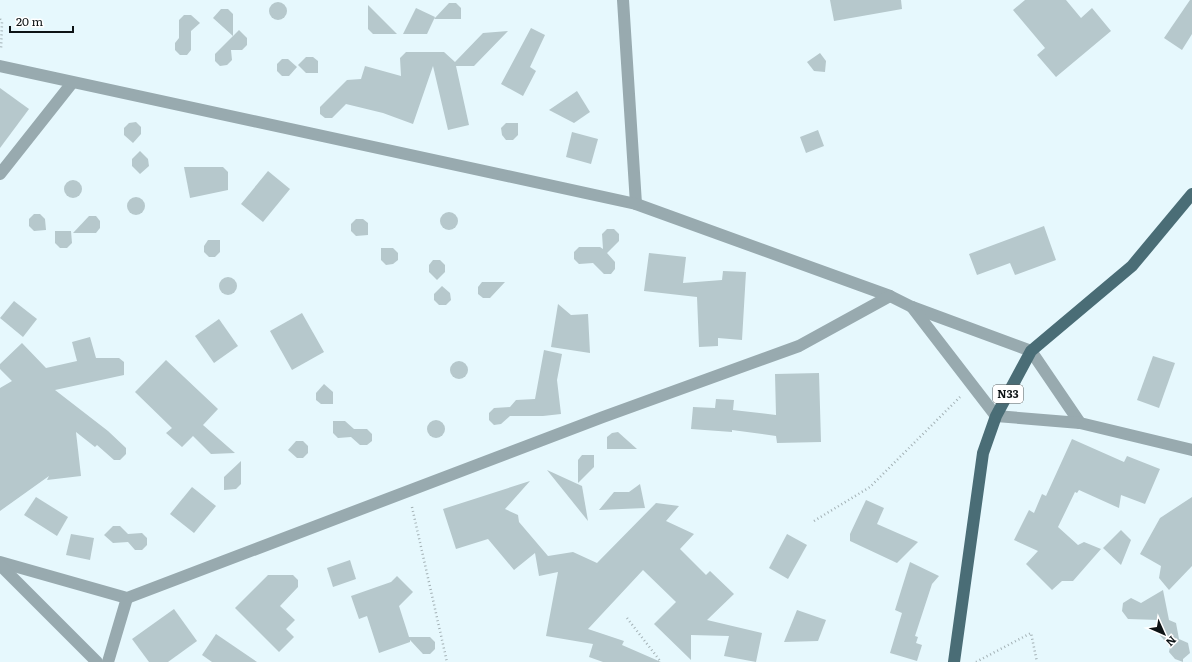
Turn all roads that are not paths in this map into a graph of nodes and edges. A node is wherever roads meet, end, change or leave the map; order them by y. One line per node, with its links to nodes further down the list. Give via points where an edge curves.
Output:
1 (623, 0): 6 (street)
2 (0, 66): 3 (street)
3 (72, 83): 4 (street); 6 (street)
4 (0, 174)
5 (1192, 194): 9 (main road, N33, via 1132,266)
6 (636, 204): 7 (street)
7 (890, 296): 8 (street); 15 (street, via 799,346 603,417)
8 (912, 307): 9 (street); 10 (street)
9 (1031, 351): 10 (main road, N33); 11 (street)
10 (996, 416): 11 (street); 18 (main road, N33, via 983,453)
11 (1080, 423): 12 (street)
12 (1192, 450)
13 (0, 562): 15 (street)
14 (0, 565): 16 (street)
15 (127, 598): 17 (street)
16 (97, 662)
17 (108, 662)
18 (954, 662)

